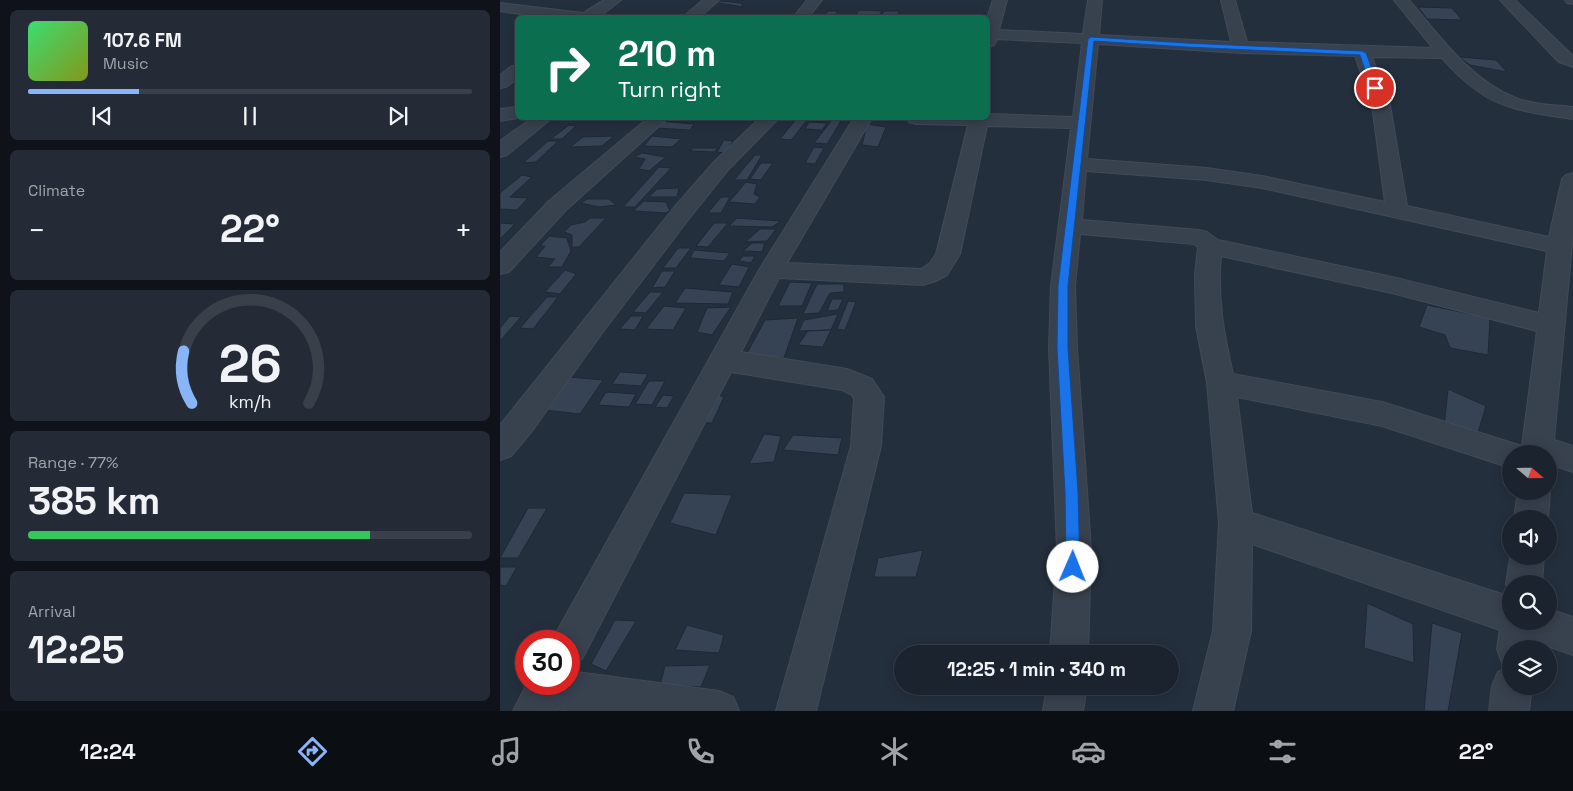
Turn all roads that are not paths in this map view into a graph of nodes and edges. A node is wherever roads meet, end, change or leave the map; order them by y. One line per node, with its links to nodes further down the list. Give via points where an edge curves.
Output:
1 (520, 0): 10 (street)
2 (614, 0): 12 (street)
3 (712, 0): 13 (street)
4 (816, 0): 14 (street)
5 (1000, 0): 15 (street)
6 (1095, 0): 17 (street)
7 (1228, 0): 18 (street)
8 (1401, 0): 20 (street)
9 (1507, 0): 21 (street, via 1558,52)
10 (501, 8): 11 (street)
11 (566, 15)
12 (588, 15)
13 (693, 15)
14 (803, 15)
15 (990, 31)
16 (990, 37): 17 (street)
17 (1091, 39): 18 (street); 33 (street)
18 (1241, 48): 19 (street)
19 (1362, 53): 20 (street); 37 (street, via 1381,105)
20 (1445, 53): 25 (street, via 1495,96 1510,102)
21 (1573, 62)
22 (515, 72): 23 (street)
23 (500, 83)
24 (515, 113): 26 (street)
25 (1573, 113)
26 (500, 116)
27 (990, 119): 33 (street)
28 (540, 120): 34 (street)
29 (657, 120): 41 (street, via 557,206)
30 (768, 120): 48 (street, via 721,166 680,215)
31 (862, 120): 42 (street)
32 (979, 120): 42 (street, via 948,254 934,274 922,277)
33 (1082, 123): 35 (street)
34 (500, 151)
35 (1076, 164): 37 (street, via 1207,174 1262,182); 38 (street)
36 (1573, 179): 40 (street)
37 (1397, 211): 40 (street)
38 (1070, 226): 39 (street, via 1199,237); 56 (street, via 1063,286 1074,549)
39 (1210, 246): 43 (street, via 1392,285); 45 (street, via 1208,326)
40 (1559, 246): 43 (street)
41 (500, 266)
42 (771, 270): 44 (street)
43 (1551, 324): 47 (street)
44 (723, 360): 53 (street); 61 (street, via 847,380 862,387 869,397 866,446)
45 (1221, 383): 46 (street, via 1382,414); 51 (street)
46 (1502, 445)
47 (1530, 445)
48 (500, 447)
49 (1558, 457): 50 (street)
50 (1573, 459)
51 (1236, 523): 52 (street); 63 (street, via 1232,631)
52 (1502, 612)
53 (578, 630)
54 (1555, 630): 55 (street)
55 (1573, 636)
56 (1069, 645)
57 (553, 695): 60 (street)
58 (1066, 695): 62 (street)
59 (1511, 695): 64 (street)
60 (719, 711)
61 (796, 711)
62 (1063, 711)
63 (1213, 711)
64 (1510, 711)

